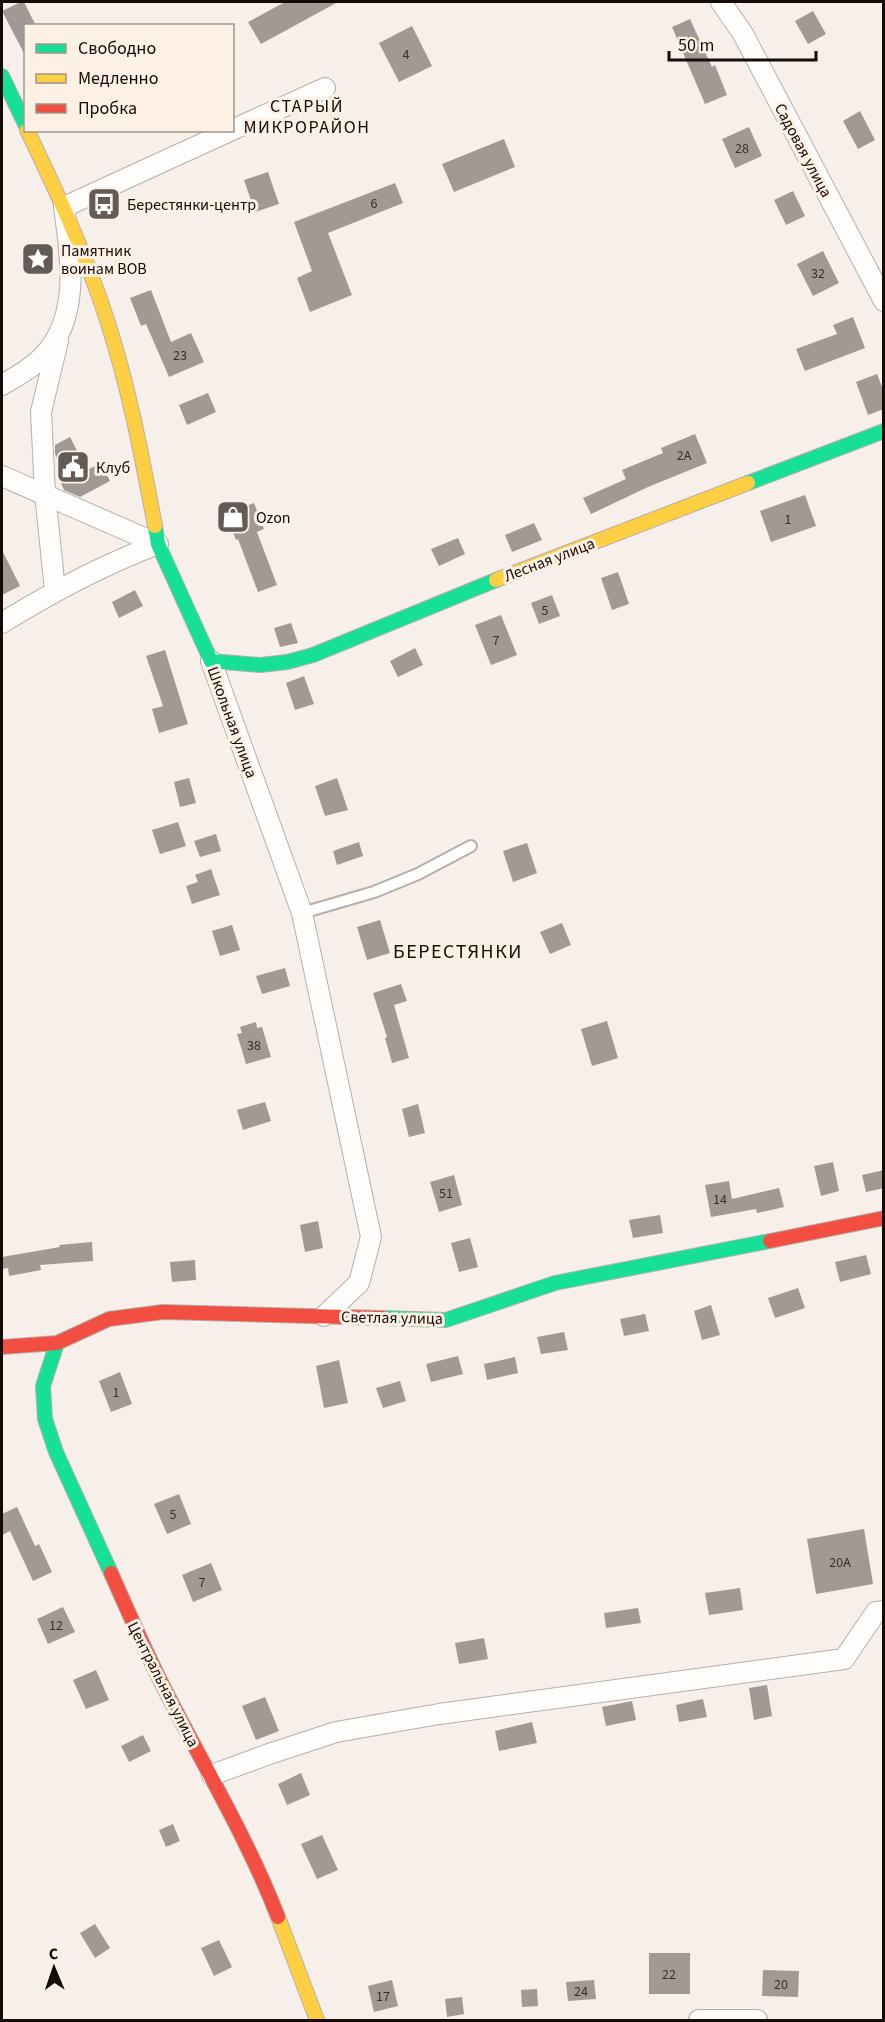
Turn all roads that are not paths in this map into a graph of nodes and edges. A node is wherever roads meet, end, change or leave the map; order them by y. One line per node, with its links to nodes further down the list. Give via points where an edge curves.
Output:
1 (721, 2): 9 (street, Садовая улица, via 743,34)
2 (2, 76): 4 (street, Школьная улица)
3 (325, 88): 5 (street)
4 (24, 124)
5 (234, 129)
6 (28, 132): 8 (street, Школьная улица)
7 (228, 132): 8 (street)
8 (64, 207): 10 (street, via 71,279); 15 (street, Школьная улица, via 107,320 137,430)
9 (884, 301)
10 (60, 333): 11 (street, via 46,353); 14 (street, via 41,412)
11 (2, 385)
12 (884, 431): 18 (street, Лесная улица, via 513,573 313,655 260,665)
13 (2, 476): 14 (street)
14 (45, 494): 15 (street); 16 (street)
15 (158, 544): 16 (street); 18 (street, Школьная улица)
16 (55, 590): 17 (street)
17 (2, 623)
18 (211, 661): 20 (street, Школьная улица)
19 (471, 846): 20 (lane, via 374,892)
20 (302, 913): 22 (street, Школьная улица, via 371,1236 359,1283)
21 (884, 1218): 22 (street, Светлая улица, via 555,1283 446,1320)
22 (324, 1316): 23 (street, Светлая улица, via 163,1312 109,1319)
23 (57, 1343): 24 (street, Светлая улица); 26 (street, Центральная улица, via 43,1386 45,1419 56,1452 157,1674)
24 (2, 1347)
25 (880, 1611): 26 (street, via 844,1659 439,1714 336,1732)
26 (212, 1775): 27 (street, Центральная улица, via 266,1886)
27 (317, 2020)
28 (699, 2020): 29 (street)
29 (757, 2020)

